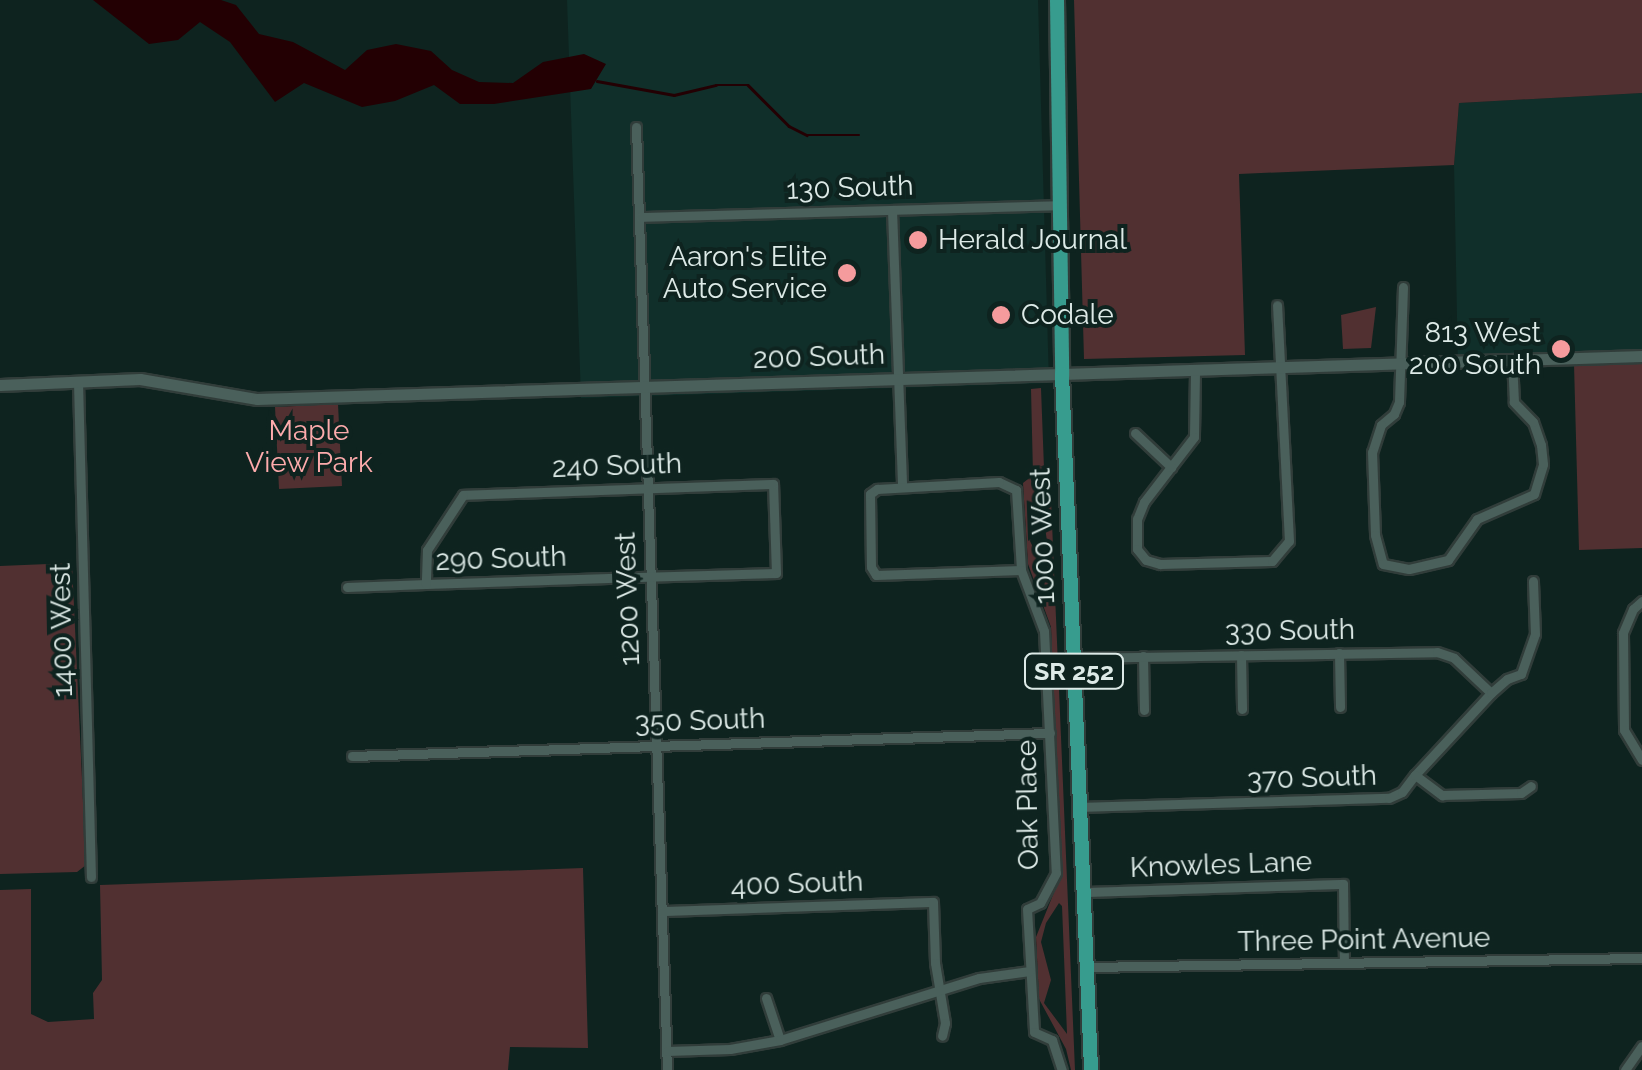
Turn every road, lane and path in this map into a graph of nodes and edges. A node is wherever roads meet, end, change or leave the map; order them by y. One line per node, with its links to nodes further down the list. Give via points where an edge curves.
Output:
1 (1057, 0): 3 (main road, 1000 West / SR 252)
2 (636, 127): 5 (street, 1200 West)
3 (1061, 205): 4 (street, 130 South); 13 (main road, 1000 West / SR 252)
4 (892, 210): 5 (street, 130 South); 14 (street)
5 (640, 216): 17 (street, 1200 West)
6 (1403, 287): 10 (street)
7 (1277, 305): 11 (street)
8 (1642, 356): 9 (street, 200 South)
9 (1512, 360): 10 (street, 200 South); 10 (street, via 1514,402 1533,422 1541,445 1534,494 1477,519 1448,560 1409,570 1383,564 1374,535 1372,452 1381,424 1399,402)
10 (1397, 364): 11 (street, 200 South)
11 (1283, 369): 12 (street, 200 South); 19 (street, via 1283,554 1272,561 1146,560 1137,549 1137,519)
12 (1195, 372): 13 (street, 200 South); 19 (street, via 1194,437)
13 (1062, 374): 14 (street, 200 South); 32 (main road, 1000 West / SR 252)
14 (898, 379): 17 (street, 200 South); 21 (street)
15 (78, 382): 16 (street, 200 South); 17 (street, 200 South, via 140,379 257,399); 44 (street, 1400 West)
16 (0, 385)
17 (644, 387): 20 (street, 1200 West)
18 (1135, 432): 19 (street)
19 (1171, 467)
20 (647, 487): 23 (street, 240 South, via 773,484); 24 (street, 1200 West); 26 (street, 240 South, via 463,495 428,550)
21 (902, 487): 22 (street, Oak Place, via 1010,484 1016,490); 22 (street, via 870,494 876,575)
22 (1021, 570): 37 (street, Oak Place, via 1044,631)
23 (776, 573): 24 (street, 290 South)
24 (650, 576): 26 (street, 290 South); 38 (street, 1200 West)
25 (1534, 581): 33 (street, via 1533,646 1520,674)
26 (426, 584): 27 (street, 290 South)
27 (347, 587)
28 (1642, 601): 40 (street, via 1623,633 1624,730)
29 (1339, 653): 30 (street, 330 South); 33 (street, 330 South, via 1446,654); 34 (street)
30 (1241, 654): 31 (street, 330 South); 36 (street)
31 (1143, 656): 32 (street, 330 South); 35 (street)
32 (1074, 658): 43 (main road, 1000 West / SR 252)
33 (1491, 693): 41 (street)
34 (1340, 708)
35 (1144, 710)
36 (1242, 710)
37 (1050, 733): 38 (street, 350 South); 50 (street, Oak Place, via 1056,873 1040,902 1027,909)
38 (656, 745): 39 (street, 350 South); 46 (street, 1200 West)
39 (352, 756)
40 (1642, 760)
41 (1415, 776): 42 (street, 370 South, via 1442,794 1521,793); 43 (street, 370 South, via 1389,798)
42 (1531, 786)
43 (1078, 807): 45 (main road, 1000 West / SR 252)
44 (91, 876)
45 (1083, 892): 48 (street, Knowles Lane, via 1342,884); 49 (main road, 1000 West / SR 252)
46 (662, 911): 51 (street, 400 South, via 933,902); 56 (street, 1200 West)
47 (1642, 958): 48 (street, Three Point Avenue)
48 (1344, 962): 49 (street, Three Point Avenue)
49 (1087, 967): 59 (main road, 1000 West / SR 252)
50 (1030, 971): 51 (street); 58 (street, Oak Place, via 1034,1032 1052,1040)
51 (940, 990): 53 (street); 54 (street)
52 (766, 998): 54 (street)
53 (942, 1036)
54 (780, 1040): 56 (street)
55 (1642, 1046): 60 (street)
56 (667, 1051): 57 (street, 1200 West)
57 (668, 1070)
58 (1062, 1070)
59 (1091, 1070)
60 (1625, 1070)

